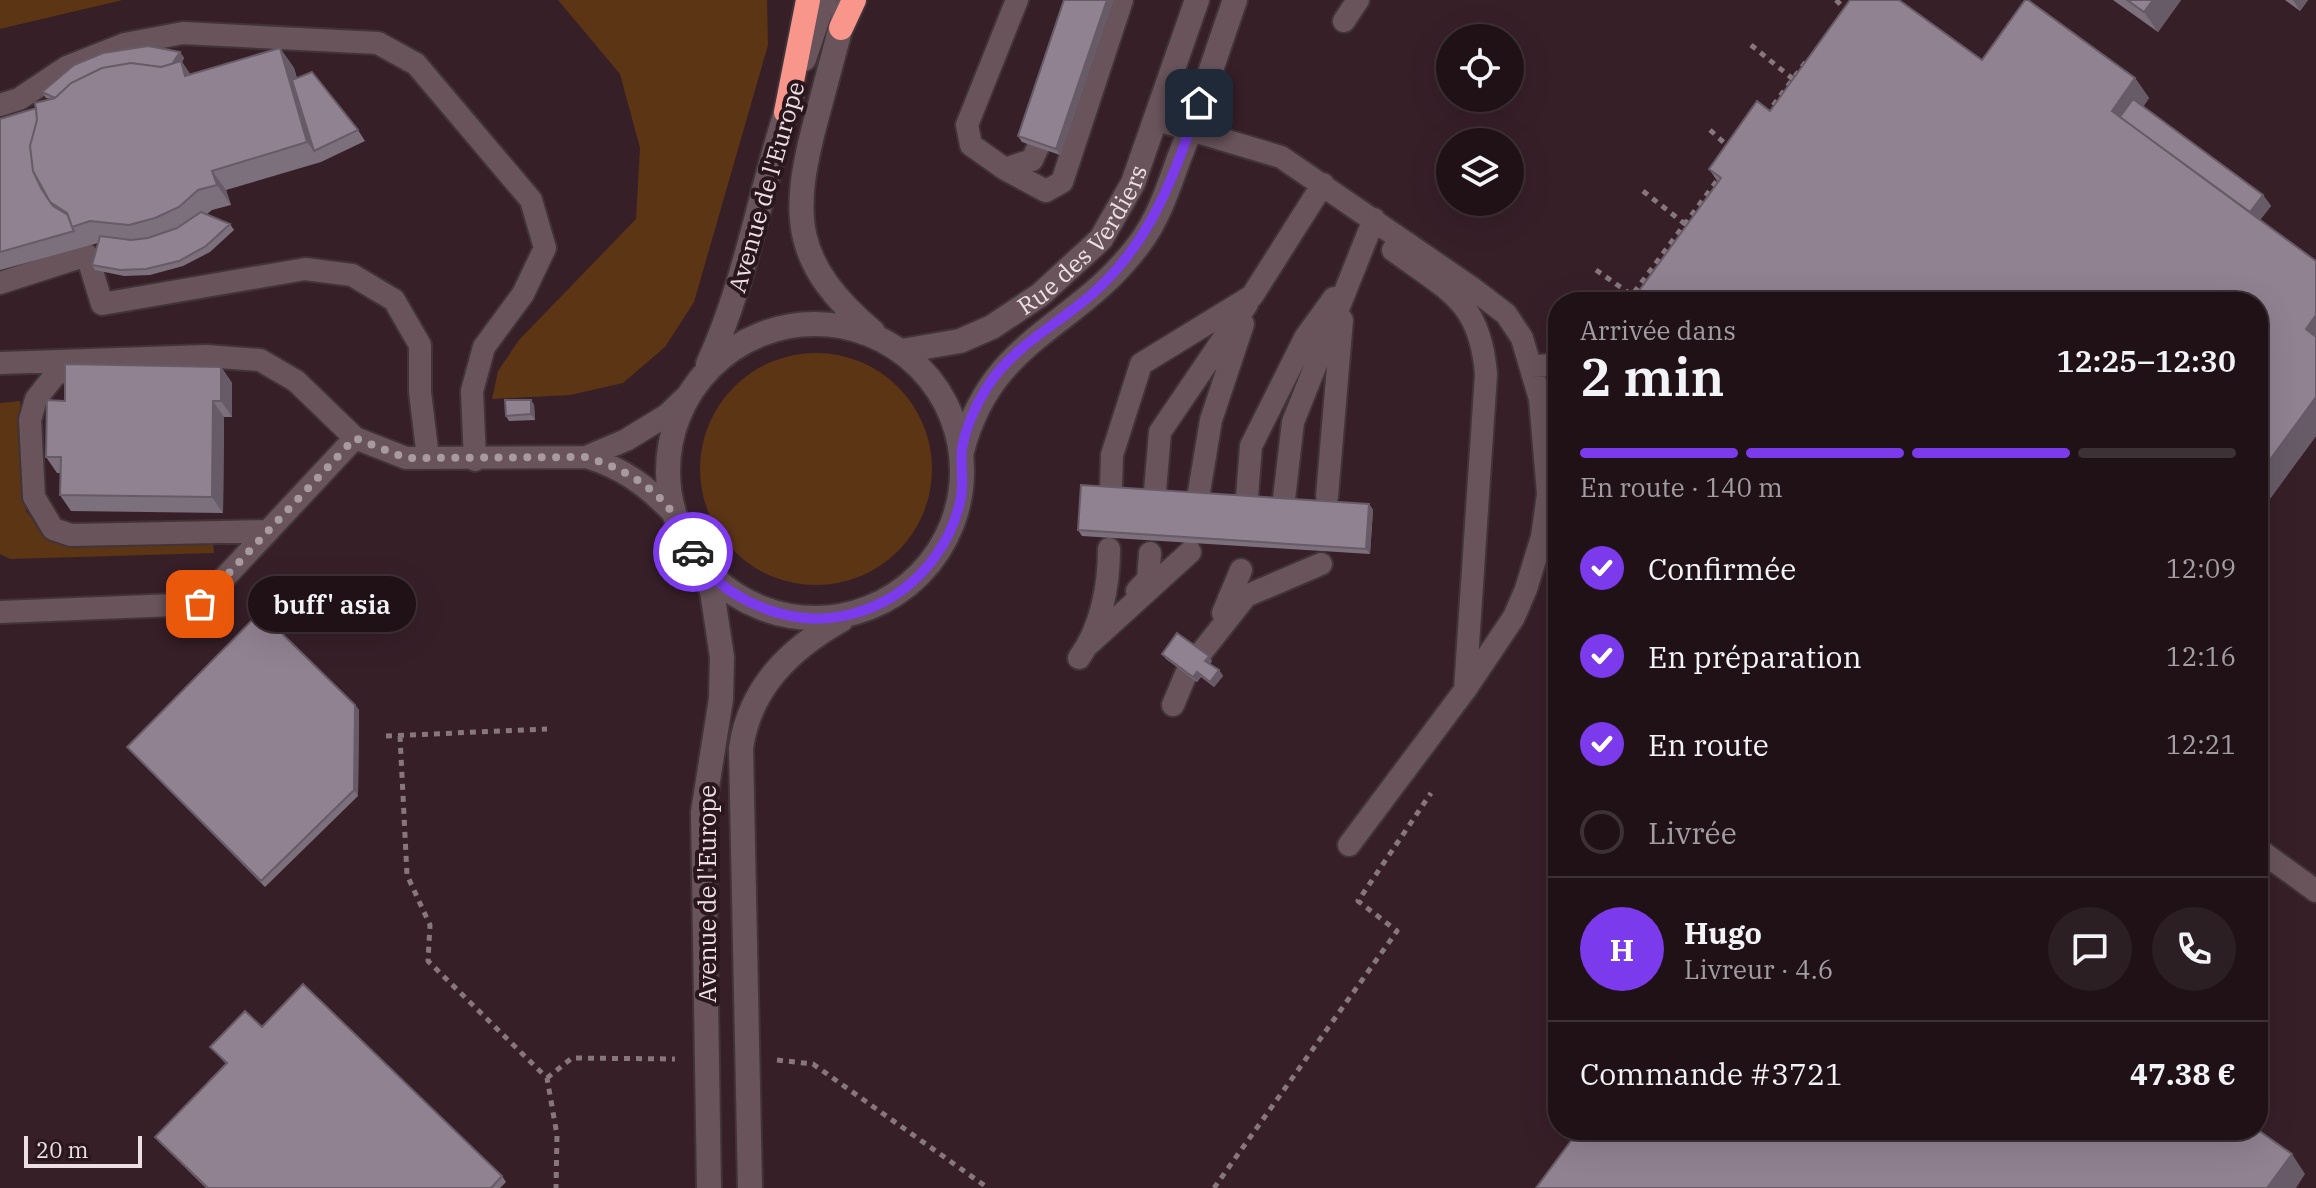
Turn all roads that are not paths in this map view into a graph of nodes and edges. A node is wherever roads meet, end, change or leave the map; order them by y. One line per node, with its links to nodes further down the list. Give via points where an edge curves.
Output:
1 (808, 0): 12 (highway)
2 (824, 0): 12 (street, Avenue de l'Europe)
3 (851, 0): 10 (highway)
4 (1017, 0): 16 (lane, via 967,125 971,145)
5 (1122, 0): 16 (lane, via 1062,182 1046,191)
6 (1197, 0): 13 (street, Rue des Verdiers)
7 (1235, 0): 14 (street, Rue des Verdiers)
8 (1358, 0): 9 (lane)
9 (1344, 21)
10 (841, 28): 23 (street, Avenue de l'Europe, via 804,166 801,229 833,293)
11 (0, 105): 34 (lane, via 19,99 67,67 125,44 183,33 378,43 416,64 531,200 545,248 523,294 484,347 472,391)
12 (786, 112): 28 (street, Avenue de l'Europe, via 745,264)
13 (1157, 120): 14 (lane); 23 (street, Rue des Verdiers, via 1125,203 1101,239 1065,275 974,336)
14 (1190, 129): 17 (lane, via 1242,143); 31 (street, Rue des Verdiers, via 1161,208 1141,242 1093,294 1003,366 970,420)
15 (1038, 147): 16 (lane, via 1032,160)
16 (1005, 169)
17 (1319, 190): 18 (lane); 21 (lane)
18 (1372, 226): 19 (lane); 27 (lane, via 1506,314 1522,338); 57 (lane, via 1461,300 1484,344)
19 (1354, 271): 22 (lane); 38 (lane, via 1305,338 1251,446)
20 (0, 283): 33 (lane, via 87,255 102,304 305,269 352,275 394,300 420,345)
21 (1252, 296): 35 (lane, via 1141,364 1112,455); 36 (lane, via 1160,432); 39 (lane, via 1211,420)
22 (1343, 299): 37 (lane); 40 (lane, via 1293,422)
23 (892, 345): 28 (street, via 836,324 788,326 742,342); 31 (street, Avenue de l'Europe, via 935,385 948,405)
24 (86, 360): 25 (lane); 30 (lane, via 260,360 296,381); 42 (lane, via 55,375 36,399 30,420 34,497 53,529 71,535)
25 (0, 363)
26 (1548, 365): 27 (lane)
27 (1531, 366): 57 (lane, via 1548,464 1542,537 1514,617)
28 (704, 373): 29 (street)
29 (689, 394): 32 (lane, via 667,415); 41 (street, via 671,440)
30 (355, 438): 33 (lane, via 406,458); 42 (lane)
31 (962, 451): 52 (street, via 961,498 945,542 906,587)
32 (586, 457): 34 (lane); 41 (lane, via 615,465 639,480)
33 (428, 458): 34 (lane)
34 (475, 460)
35 (1111, 488)
36 (1155, 491)
37 (1327, 496)
38 (1247, 497)
39 (1198, 498)
40 (1284, 499)
41 (674, 514): 46 (street, Avenue de l'Europe)
42 (268, 531): 51 (lane, via 200,604)
43 (1109, 549): 54 (lane, via 1109,580)
44 (1190, 552): 54 (lane)
45 (1150, 553): 54 (lane, via 1148,579)
46 (696, 558): 52 (street, via 732,593 754,605 802,618); 62 (street, Avenue de l'Europe, via 712,591 722,657 721,699 703,812)
47 (1321, 564): 50 (lane)
48 (1276, 565): 50 (lane)
49 (1241, 570): 53 (lane)
50 (1246, 596): 53 (lane)
51 (0, 612)
52 (852, 614): 63 (street, Avenue de l'Europe, via 790,655 761,691 744,730)
53 (1215, 632): 55 (lane)
54 (1084, 651)
55 (1201, 653)
56 (1186, 674): 58 (lane)
57 (1465, 690): 59 (lane)
58 (1173, 705)
59 (1349, 845)
60 (2268, 856): 61 (lane)
61 (2316, 891)
62 (709, 1188)
63 (750, 1188)

